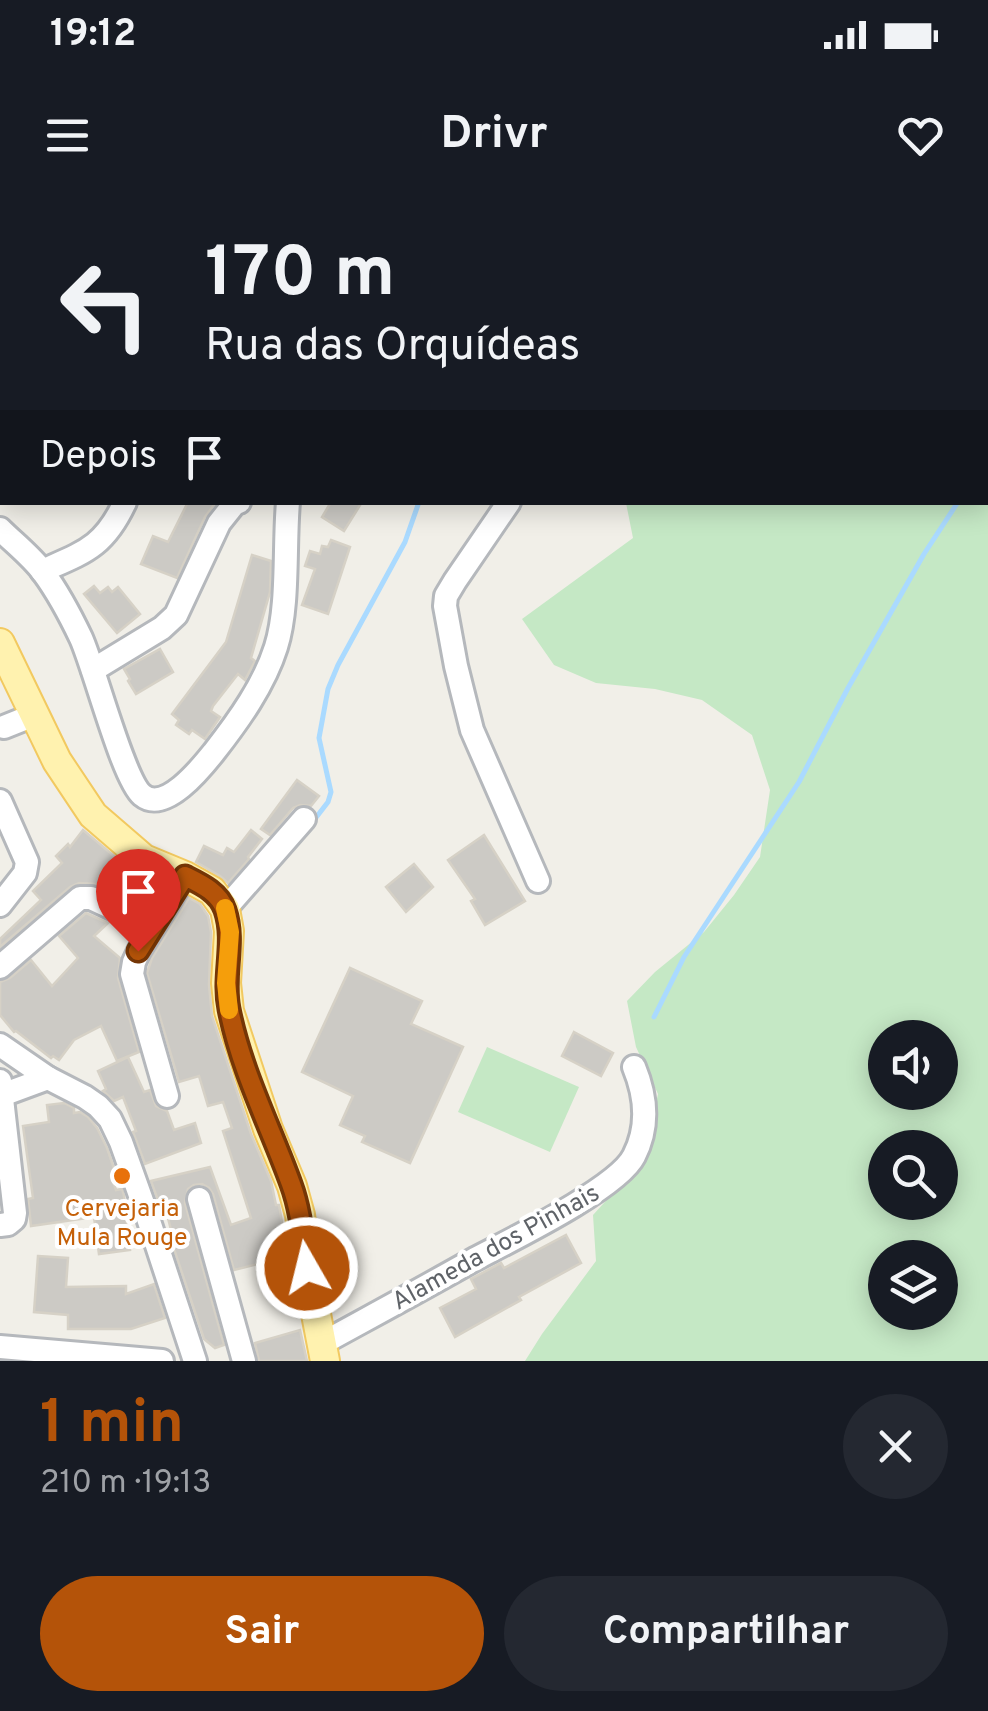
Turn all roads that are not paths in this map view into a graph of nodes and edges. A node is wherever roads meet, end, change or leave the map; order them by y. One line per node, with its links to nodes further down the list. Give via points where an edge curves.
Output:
1 (123, 505): 6 (street, via 108,535)
2 (233, 505): 8 (street, via 218,523 176,615)
3 (288, 505): 8 (street, via 277,644 231,731 174,793 151,798 136,786)
4 (508, 505): 14 (street, via 445,606 472,730)
5 (0, 529): 6 (street)
6 (42, 571): 8 (street)
7 (0, 643): 9 (main road)
8 (93, 670)
9 (34, 715): 10 (street); 13 (main road, via 93,815 144,859)
10 (1, 726)
11 (0, 801): 15 (street, via 27,862)
12 (304, 819): 16 (street)
13 (185, 876): 16 (main road, via 212,890); 17 (street)
14 (538, 881)
15 (0, 905)
16 (225, 909): 27 (main road, via 229,1011 300,1215)
17 (153, 927): 18 (street, via 80,898); 23 (street, via 132,974)
18 (0, 967)
19 (0, 1045): 21 (street)
20 (634, 1067): 27 (street, Alameda dos Pinhais, via 646,1105 644,1122 634,1156 616,1178)
21 (48, 1078): 22 (street); 29 (street, via 86,1097 110,1119)
22 (1, 1088): 25 (street, via 15,1212 14,1220)
23 (167, 1096)
24 (199, 1198): 30 (street)
25 (0, 1225)
26 (0, 1347): 28 (street)
27 (323, 1352)
28 (162, 1361)
29 (195, 1361)
30 (244, 1361)

